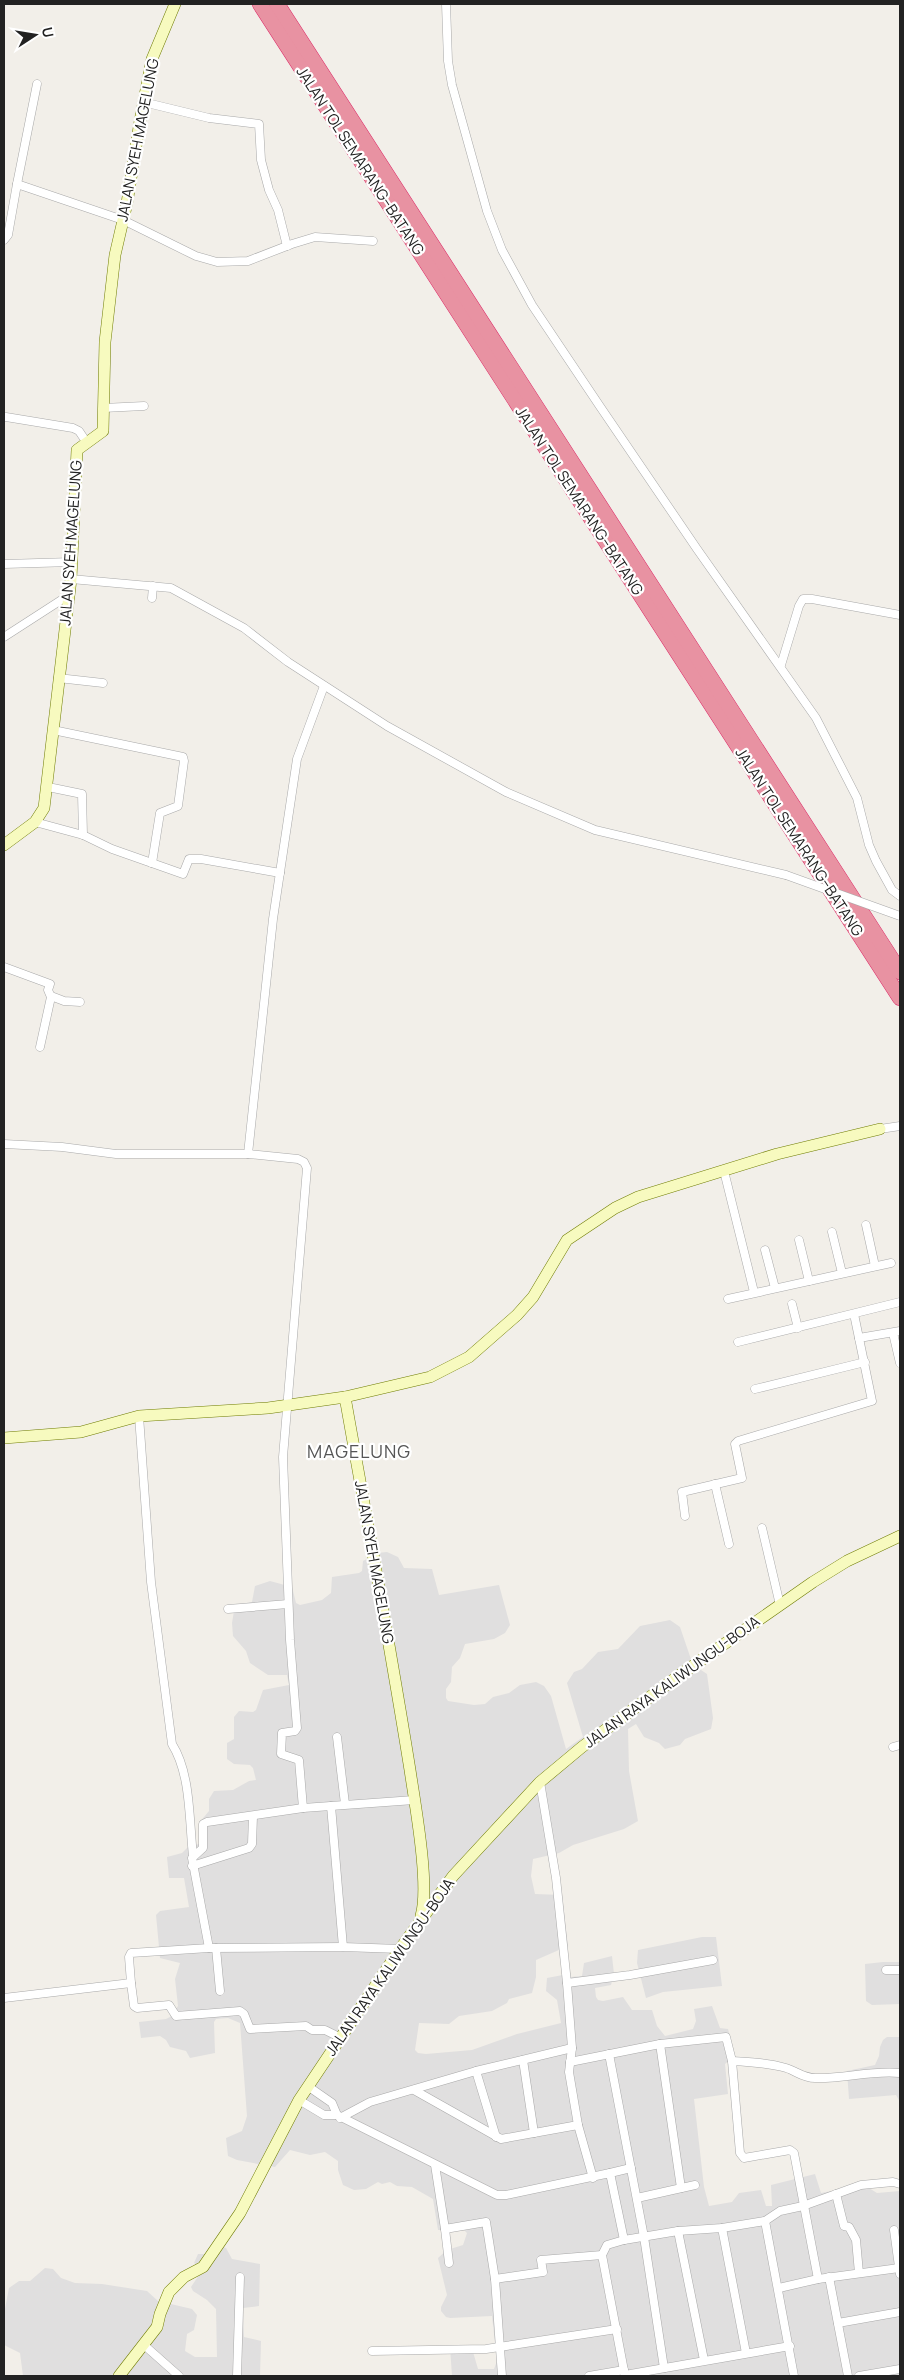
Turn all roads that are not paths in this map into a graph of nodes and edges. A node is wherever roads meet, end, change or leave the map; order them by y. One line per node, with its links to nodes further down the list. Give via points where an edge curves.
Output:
1 (174, 4): 6 (street, JALAN SYEH MAGELUNG, via 152,59)
2 (260, 4): 41 (highway, JALAN TOL SEMARANG–BATANG)
3 (278, 4): 39 (highway, JALAN TOL SEMARANG–BATANG)
4 (446, 4): 25 (street, via 452,85 487,211 502,250 532,305 599,405)
5 (37, 84): 7 (street)
6 (143, 102): 8 (street, JALAN SYEH MAGELUNG); 11 (street, via 209,118 259,124 261,160)
7 (17, 184): 8 (street); 9 (street, via 8,235)
8 (123, 220): 11 (street, via 196,256 217,262 248,261); 14 (street, JALAN SYEH MAGELUNG, via 111,278)
9 (4, 240)
10 (373, 241): 11 (street, via 315,238)
11 (287, 246)
12 (144, 406): 14 (street)
13 (4, 407): 15 (street)
14 (103, 408): 16 (street, JALAN SYEH MAGELUNG, via 102,434)
15 (5, 418): 16 (street, via 73,428)
16 (87, 443): 17 (street, JALAN SYEH MAGELUNG, via 77,450)
17 (72, 562): 18 (street); 19 (street, JALAN SYEH MAGELUNG)
18 (4, 564)
19 (71, 579): 20 (street); 21 (street, JALAN SYEH MAGELUNG)
20 (153, 586): 22 (street); 28 (street, via 175,589 223,615)
21 (69, 594): 24 (street); 26 (street, JALAN SYEH MAGELUNG)
22 (152, 598)
23 (900, 615): 25 (street, via 803,599)
24 (4, 637)
25 (781, 665): 36 (street, via 827,735 857,798 872,852 892,890)
26 (58, 678): 27 (street); 29 (street, JALAN SYEH MAGELUNG)
27 (103, 683)
28 (324, 686): 35 (street, via 297,759); 37 (street, bridge, via 475,776 595,830 786,875)
29 (52, 730): 30 (street, JALAN SYEH MAGELUNG); 34 (street, via 183,757 178,805 160,813)
30 (48, 787): 31 (street, JALAN SYEH MAGELUNG, via 44,808); 32 (street, via 82,795)
31 (35, 822): 32 (street); 33 (street, JALAN SYEH MAGELUNG)
32 (83, 835): 34 (street, via 112,850)
33 (4, 845)
34 (152, 863): 35 (street, via 184,874 189,859)
35 (280, 874): 47 (street)
36 (900, 896)
37 (900, 916)
38 (4, 967): 40 (street, via 48,982)
39 (900, 972)
40 (51, 996): 42 (street); 43 (street)
41 (900, 998)
42 (80, 1002)
43 (40, 1047)
44 (900, 1126): 45 (street)
45 (880, 1129): 48 (street, via 777,1154)
46 (4, 1144): 47 (street, via 116,1154)
47 (248, 1154): 71 (street, via 298,1158 307,1168)
48 (724, 1171): 58 (street); 70 (street, via 638,1197 610,1210 567,1240 533,1297 483,1347 462,1361 430,1377)
49 (866, 1225): 54 (street)
50 (832, 1232): 55 (street)
51 (799, 1240): 56 (street)
52 (765, 1250): 57 (street)
53 (891, 1263): 54 (street)
54 (875, 1266): 55 (street)
55 (842, 1274): 56 (street)
56 (809, 1281): 57 (street)
57 (775, 1288): 58 (street)
58 (754, 1292): 59 (street)
59 (728, 1299)
60 (900, 1302): 62 (street)
61 (792, 1304): 63 (street)
62 (854, 1314): 63 (street); 65 (street)
63 (798, 1328): 66 (street)
64 (897, 1332): 65 (street); 68 (street)
65 (859, 1338): 67 (street)
66 (738, 1342)
67 (865, 1362): 69 (street); 74 (street, via 872,1401 738,1441 735,1444 742,1478)
68 (900, 1363)
69 (755, 1389)
70 (345, 1397): 71 (street); 84 (street, JALAN SYEH MAGELUNG)
71 (289, 1405): 72 (street); 79 (street, via 283,1457)
72 (139, 1416): 73 (street, via 81,1432); 89 (street, via 151,1582 172,1744 180,1756 185,1781)
73 (4, 1438)
74 (715, 1484): 75 (street, via 682,1492); 78 (street)
75 (685, 1516)
76 (762, 1528): 80 (street)
77 (900, 1536): 80 (street, JALAN RAYA KALIWUNGU-BOJA, via 847,1561)
78 (729, 1544)
79 (288, 1604): 81 (street); 87 (street, via 297,1728 282,1734 281,1754 299,1760)
80 (780, 1605): 83 (street, JALAN RAYA KALIWUNGU-BOJA, via 718,1646 588,1742)
81 (228, 1609)
82 (338, 1737): 85 (street)
83 (540, 1782): 91 (street, JALAN RAYA KALIWUNGU-BOJA, via 453,1876); 99 (street, via 556,1878)
84 (414, 1800): 85 (street); 91 (street, JALAN SYEH MAGELUNG, via 422,1878 423,1910)
85 (345, 1804): 86 (street)
86 (331, 1806): 87 (street); 92 (street)
87 (303, 1808): 88 (street)
88 (253, 1816): 89 (street, via 203,1824 203,1848); 90 (street, via 250,1848)
89 (193, 1856): 90 (street)
90 (192, 1866): 93 (street)
91 (419, 1921): 94 (street, JALAN RAYA KALIWUNGU-BOJA)
92 (343, 1947): 93 (street); 94 (street)
93 (212, 1948): 98 (street, via 131,1953); 100 (street)
94 (400, 1949): 102 (street, JALAN RAYA KALIWUNGU-BOJA)
95 (713, 1960): 99 (street)
96 (886, 1970): 97 (street)
97 (900, 1970)
98 (131, 1983): 101 (street); 102 (street, via 137,2008 170,2005 176,2016 240,2011 250,2029 306,2026)
99 (567, 1983): 104 (street)
100 (220, 1991)
101 (4, 1998)
102 (341, 2038): 111 (street, JALAN RAYA KALIWUNGU-BOJA)
103 (660, 2044): 105 (street); 107 (street, via 725,2036); 124 (street)
104 (572, 2048): 106 (street); 108 (street)
105 (609, 2054): 108 (street); 119 (street)
106 (523, 2060): 109 (street); 116 (street)
107 (732, 2061): 110 (street, via 758,2062 815,2078); 127 (street, via 742,2157 792,2151)
108 (570, 2062): 115 (street)
109 (476, 2071): 112 (street); 117 (street)
110 (900, 2072)
111 (309, 2087): 113 (street, JALAN RAYA KALIWUNGU-BOJA); 114 (street, via 332,2103)
112 (414, 2090): 114 (street, via 370,2102); 117 (street)
113 (299, 2100): 114 (street, via 324,2114); 147 (street, JALAN RAYA KALIWUNGU-BOJA, via 240,2213 203,2267 184,2277 169,2292 158,2327)
114 (338, 2116): 118 (street)
115 (578, 2124): 116 (street); 121 (street)
116 (534, 2133): 117 (street, via 503,2139)
117 (496, 2137)
118 (435, 2165): 121 (street, via 501,2195); 130 (street)
119 (631, 2168): 120 (street); 126 (street)
120 (610, 2174): 121 (street); 134 (street)
121 (593, 2178)
122 (900, 2184): 125 (street, via 864,2185)
123 (694, 2185): 124 (street)
124 (681, 2188): 126 (street)
125 (836, 2194): 127 (street); 138 (street, via 844,2226 849,2227 856,2240)
126 (637, 2198): 133 (street)
127 (803, 2206): 128 (street, via 780,2211); 142 (street)
128 (765, 2221): 129 (street); 143 (street)
129 (722, 2228): 132 (street); 151 (street)
130 (445, 2229): 136 (street); 141 (street, via 486,2222)
131 (894, 2230): 137 (street)
132 (678, 2231): 133 (street); 152 (street)
133 (644, 2237): 134 (street); 153 (street)
134 (624, 2240): 135 (street, via 607,2245)
135 (602, 2255): 141 (street, via 541,2260 543,2272); 146 (street)
136 (449, 2263)
137 (900, 2271): 138 (street)
138 (859, 2273): 140 (street)
139 (240, 2277): 158 (street)
140 (829, 2277): 142 (street); 145 (street)
141 (495, 2279): 149 (street)
142 (818, 2279): 143 (street)
143 (779, 2288): 148 (street)
144 (900, 2312): 145 (street)
145 (838, 2323): 162 (street)
146 (617, 2329): 149 (street); 155 (street)
147 (144, 2344): 156 (street, JALAN RAYA KALIWUNGU-BOJA); 157 (street)
148 (790, 2346): 151 (street); 161 (street)
149 (501, 2347): 150 (street); 159 (street)
150 (372, 2351)
151 (746, 2354): 152 (street)
152 (704, 2360): 153 (street)
153 (664, 2368): 155 (street)
154 (900, 2369): 163 (street)
155 (625, 2374): 160 (street)
156 (119, 2376)
157 (179, 2376)
158 (237, 2376)
159 (502, 2376)
160 (589, 2376)
161 (794, 2376)
162 (848, 2376)
163 (859, 2376)

